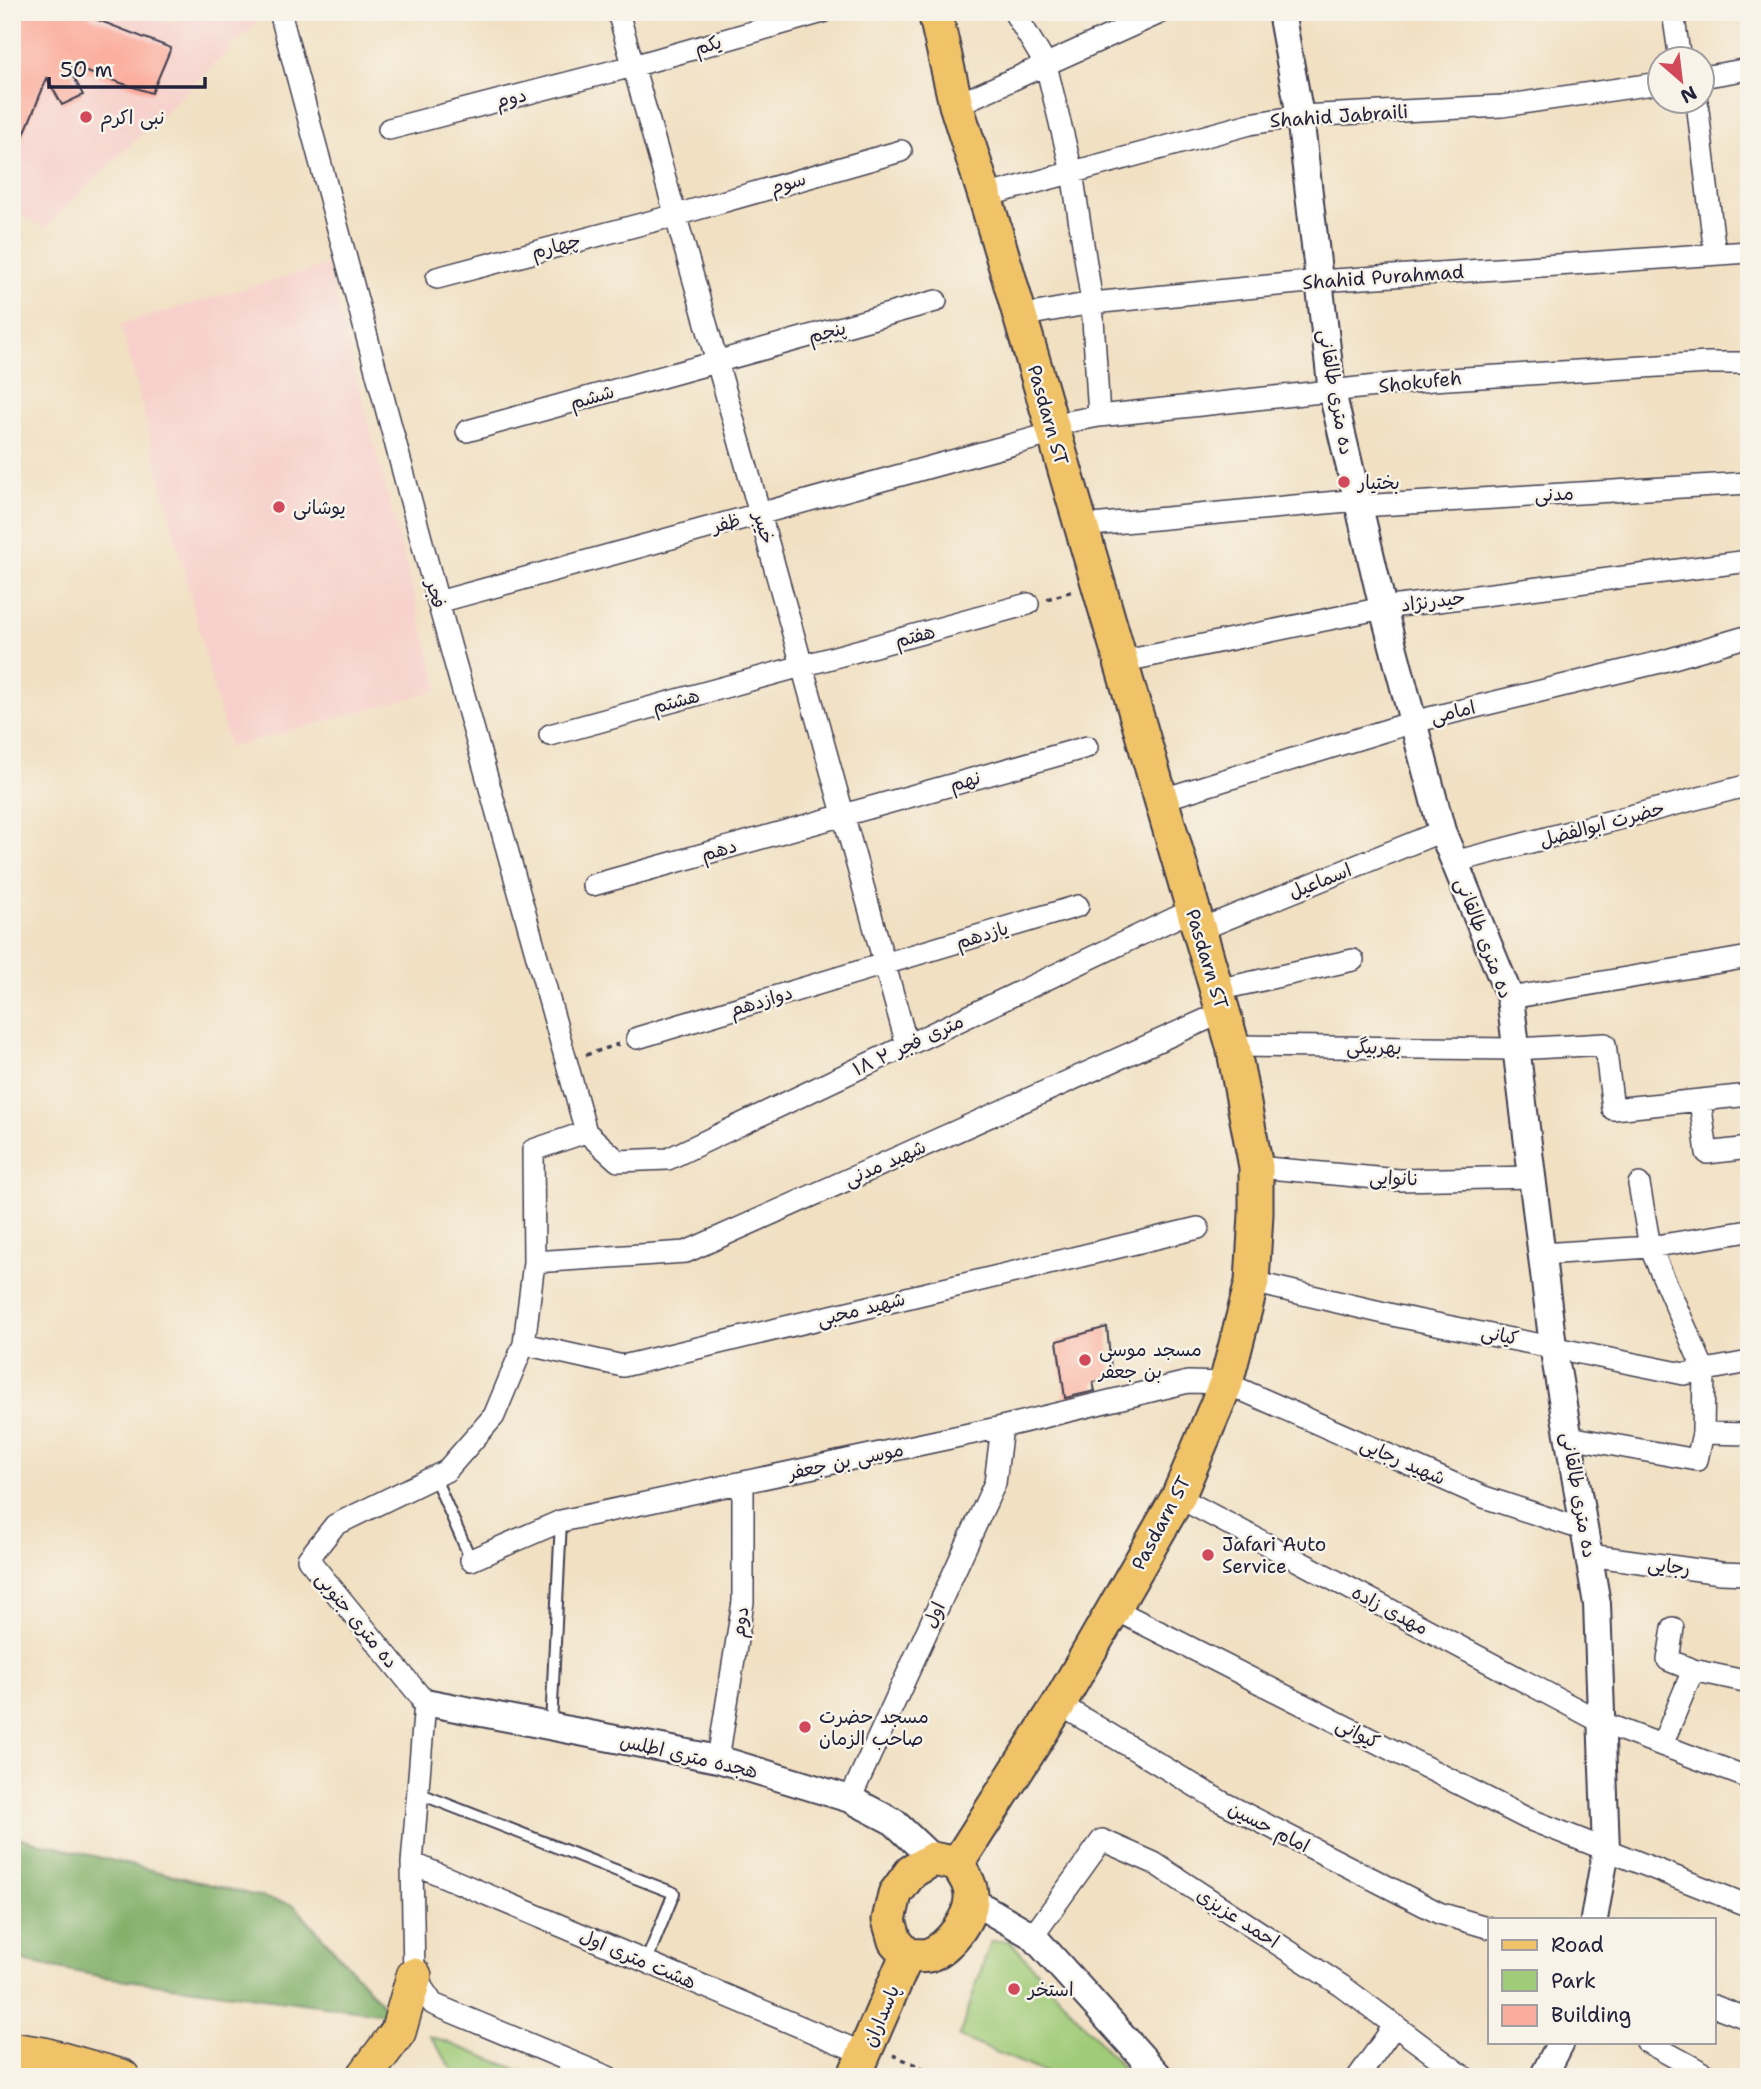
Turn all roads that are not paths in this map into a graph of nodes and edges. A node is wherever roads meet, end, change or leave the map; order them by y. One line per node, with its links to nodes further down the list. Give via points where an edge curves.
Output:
1 (280, 12): 41 (street, فجر)
2 (618, 12): 11 (street, خیبر)
3 (823, 12): 11 (street, یکم)
4 (935, 12): 15 (main road, Pasdarn ST)
5 (1014, 12): 10 (street)
6 (1162, 12): 10 (street)
7 (1281, 12): 16 (street, ده متری طالقانی)
8 (1673, 12): 9 (street)
9 (1678, 46)
10 (1046, 65): 15 (street); 20 (street)
11 (633, 66): 18 (street, دوم); 22 (street, خیبر)
12 (1749, 69): 13 (street)
13 (1716, 75)
14 (1646, 85): 16 (street, Shahid Jabraili, via 1502,106)
15 (956, 105): 21 (main road, Pasdarn ST)
16 (1300, 116): 20 (street, Shahid Jabraili, via 1251,124); 26 (street, ده متری طالقانی)
17 (1699, 116): 24 (street)
18 (389, 129)
19 (901, 150): 22 (street, سوم)
20 (1072, 172): 21 (street, Shahid Jabraili); 28 (street)
21 (985, 196): 29 (main road, Pasdarn ST)
22 (676, 215): 25 (street, چهارم); 30 (street, خیبر)
23 (1749, 252): 24 (street, Shahid Purahmad)
24 (1716, 254): 26 (street, Shahid Purahmad)
25 (437, 278)
26 (1319, 281): 28 (street, Shahid Purahmad); 32 (street, ده متری طالقانی)
27 (936, 302): 30 (street, پنجم)
28 (1092, 303): 29 (street, Shahid Purahmad); 33 (street)
29 (1020, 316): 34 (main road, Pasdarn ST)
30 (717, 362): 35 (street, ششم); 38 (street, خیبر)
31 (1749, 363): 32 (street, Shokufeh, via 1432,380)
32 (1332, 392): 33 (street, Shokufeh); 37 (street, ده متری طالقانی)
33 (1098, 416): 34 (street, Shokufeh)
34 (1053, 429): 38 (street, ظفر); 39 (main road, Pasdarn ST)
35 (467, 431)
36 (1749, 483): 37 (street, مدنی)
37 (1358, 503): 39 (street, مدنی); 43 (street, ده متری طالقانی)
38 (760, 514): 41 (street, ظفر); 46 (street, خیبر)
39 (1081, 526): 45 (main road, Pasdarn ST)
40 (1749, 561): 43 (street, حیدرنژاد)
41 (438, 602): 69 (street, فجر)
42 (1028, 604): 46 (street, هفتم)
43 (1383, 608): 45 (street, حیدرنژاد); 47 (street, ده متری طالقانی)
44 (1749, 636): 47 (street, امامی)
45 (1120, 662): 51 (main road, Pasdarn ST)
46 (803, 667): 48 (street, هشتم); 52 (street, خیبر)
47 (1413, 722): 51 (street, امامی); 53 (street, ده متری طالقانی)
48 (550, 735)
49 (1087, 747): 52 (street, نهم)
50 (1749, 785): 54 (street, حضرت ابوالفضل)
51 (1160, 800): 57 (main road, Pasdarn ST)
52 (844, 815): 55 (street, دهم); 60 (street, خیبر)
53 (1442, 831): 54 (street, ده متری طالقانی); 57 (street, اسماعیل)
54 (1454, 862): 61 (street, ده متری طالقانی)
55 (593, 885)
56 (1078, 906): 60 (street, یازدهم)
57 (1195, 920): 62 (main road, Pasdarn ST); 64 (street, ۱۸ متری فجر ۲)
58 (1353, 960): 62 (street, شهید مدنی)
59 (1748, 962): 61 (street)
60 (885, 964): 63 (street, دوازدهم); 64 (street, خیبر)
61 (1510, 998): 66 (street, ده متری طالقانی)
62 (1220, 1001): 65 (main road, Pasdarn ST); 78 (street, شهید مدنی, via 686,1252)
63 (637, 1038)
64 (907, 1045): 69 (street, ۱۸ متری فجر ۲, via 668,1159 618,1161)
65 (1233, 1046): 66 (street, بهربیگی); 71 (main road, Pasdarn ST)
66 (1515, 1049): 68 (street, بهربیگی, via 1605,1044 1613,1109); 72 (street, ده متری طالقانی)
67 (1749, 1095): 68 (street)
68 (1700, 1101): 70 (street, via 1707,1153)
69 (586, 1132): 78 (street, ده متری جنوبی, via 533,1150)
70 (1749, 1148)
71 (1256, 1167): 72 (street, نانوایی, via 1399,1180); 79 (main road, Pasdarn ST)
72 (1532, 1177): 77 (street, ده متری طالقانی)
73 (1639, 1184): 76 (street)
74 (1198, 1228): 80 (street, شهید محبی, via 623,1366)
75 (1749, 1231): 76 (street)
76 (1650, 1247): 77 (street); 83 (street)
77 (1542, 1254): 81 (street, ده متری طالقانی)
78 (534, 1262): 80 (street, ده متری جنوبی)
79 (1252, 1282): 81 (street, کیانی); 84 (main road, Pasdarn ST)
80 (524, 1344): 89 (street, ده متری جنوبی, via 494,1416 446,1471)
81 (1553, 1346): 83 (street, کیانی, via 1684,1374); 88 (street, ده متری طالقانی)
82 (1749, 1362): 83 (street, کیانی)
83 (1704, 1370): 86 (street)
84 (1226, 1383): 85 (street, موسی بن جعفر, via 1188,1382); 91 (main road, Pasdarn ST); 93 (street, شهید رجایی)
85 (1002, 1427): 90 (street, موسی بن جعفر); 108 (street, اول, via 995,1483)
86 (1703, 1433): 87 (street); 88 (street, via 1697,1460)
87 (1749, 1434)
88 (1569, 1437): 93 (street, ده متری طالقانی)
89 (434, 1476): 94 (lane); 100 (street, ده متری جنوبی, via 335,1525 308,1559)
90 (743, 1484): 92 (street, موسی بن جعفر); 105 (street, دوم, via 743,1602)
91 (1178, 1497): 96 (main road, Pasdarn ST); 102 (street, مهدی زاده)
92 (561, 1521): 94 (street, موسی بن جعفر); 103 (lane)
93 (1587, 1543): 95 (street, رجایی, via 1721,1573); 102 (street, ده متری طالقانی, via 1597,1604)
94 (471, 1560)
95 (1749, 1574)
96 (1114, 1609): 101 (main road, Pasdarn ST); 109 (street, کیوانی, via 1526,1818)
97 (1673, 1628): 98 (street, via 1668,1660)
98 (1693, 1670): 99 (street); 104 (street)
99 (1749, 1682)
100 (425, 1702): 103 (street, هجده متری اطلس); 107 (street)
101 (1059, 1704): 110 (main road, Pasdarn ST); 115 (street, امام حسین, via 1222,1802 1439,1913)
102 (1603, 1723): 104 (street, مهدی زاده); 109 (street, ده متری طالقانی)
103 (551, 1726): 105 (street, هجده متری اطلس)
104 (1662, 1745): 106 (street, مهدی زاده)
105 (718, 1759): 108 (street, هجده متری اطلس)
106 (1749, 1778)
107 (418, 1793): 111 (street); 118 (lane, via 674,1894)
108 (850, 1799): 110 (street, هجده متری اطلس, via 894,1822)
109 (1606, 1850): 113 (street, کیوانی); 114 (street, ده متری طالقانی)
110 (945, 1861): 112 (main road, via 968,1880); 117 (main road, via 911,1872 895,1894 889,1920 895,1941)
111 (412, 1863): 118 (street, هشت متری اول); 119 (street)
112 (971, 1900): 116 (street); 117 (main road, via 962,1926 946,1946 927,1956)
113 (1749, 1906)
114 (1594, 1918)
115 (1488, 1927)
116 (1033, 1936): 122 (street, احمد عزیزی, via 1102,1840 1154,1863); 131 (street)
117 (907, 1955): 126 (main road, پاسداران)
118 (646, 1962): 126 (street, هشت متری اول)
119 (414, 1976): 129 (highway, via 398,2032); 130 (street, via 433,2004)
120 (1716, 2007): 121 (street)
121 (1749, 2019)
122 (1395, 2025): 127 (street, احمد عزیزی); 132 (street)
123 (1560, 2044): 133 (street)
124 (1651, 2044): 134 (street)
125 (12, 2050): 128 (highway)
126 (862, 2059)
127 (1461, 2076)
128 (122, 2077)
129 (364, 2077)
130 (608, 2077)
131 (1160, 2077)
132 (1358, 2077)
133 (1543, 2077)
134 (1711, 2077)

